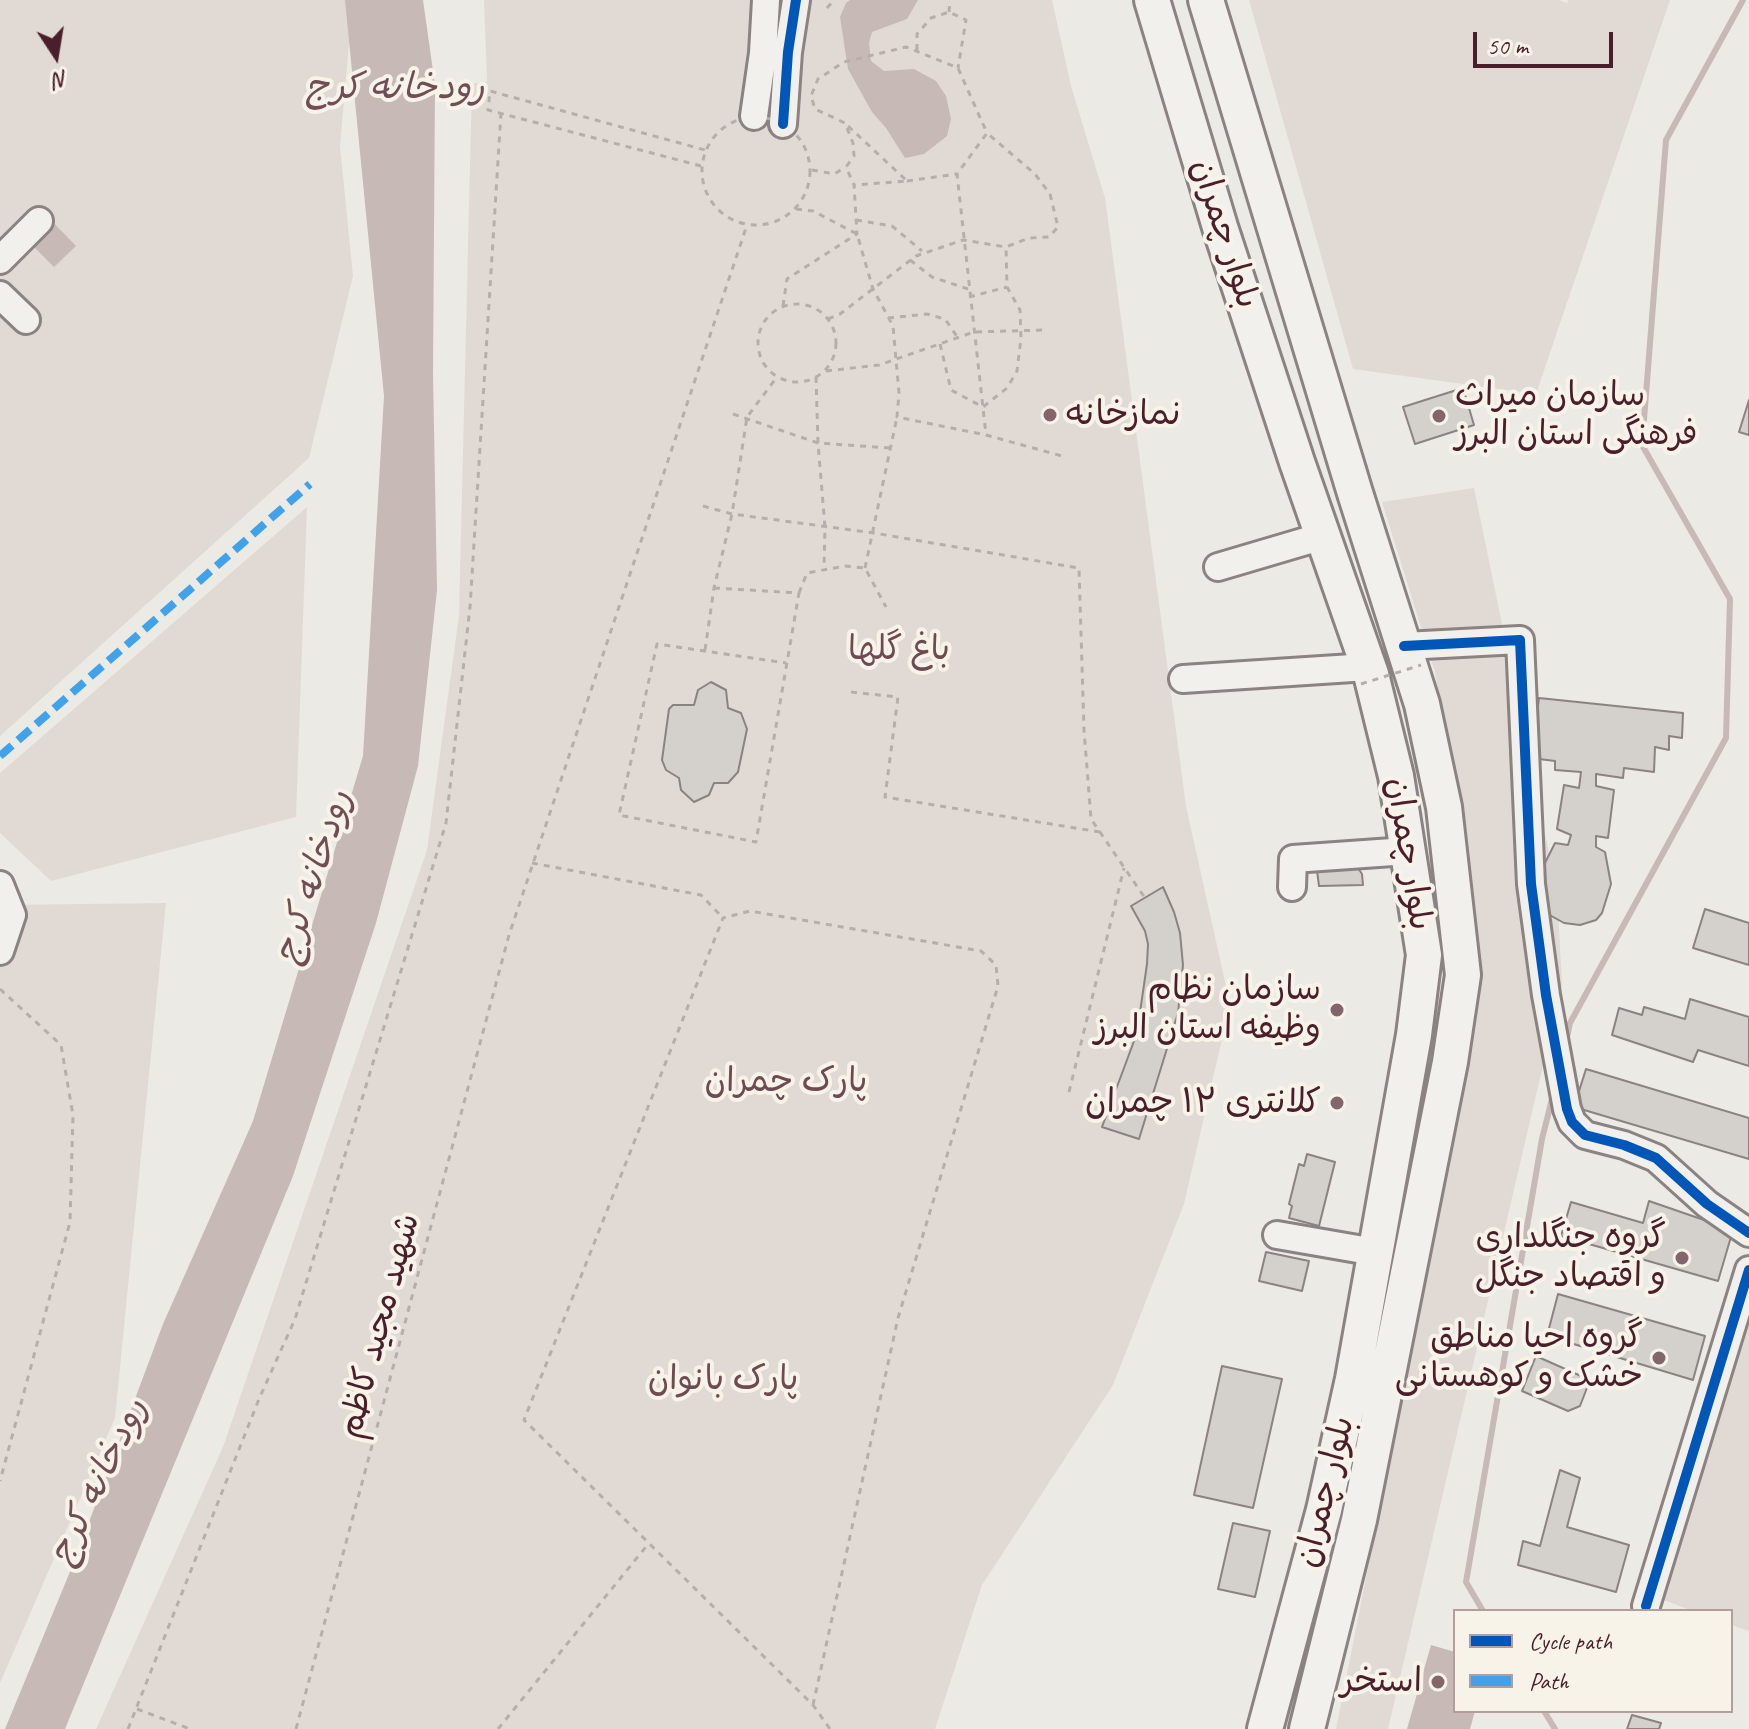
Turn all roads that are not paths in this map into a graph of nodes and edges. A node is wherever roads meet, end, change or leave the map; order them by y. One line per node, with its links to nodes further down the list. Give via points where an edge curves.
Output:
1 (766, 0): 5 (street)
2 (796, 0): 6 (street)
3 (1152, 0): 11 (main road, بلوار چمران, via 1220,227)
4 (1206, 0): 13 (main road, بلوار چمران, via 1355,493)
5 (754, 116)
6 (783, 124)
7 (39, 221): 8 (street)
8 (0, 260)
9 (0, 295): 10 (street)
10 (26, 320)
11 (1323, 536): 12 (street); 14 (main road, بلوار چمران)
12 (1218, 567)
13 (1412, 656): 21 (street, via 1520,640 1531,884 1546,995 1572,1122 1585,1135 1656,1158); 27 (main road, بلوار چمران, via 1444,807 1463,975 1359,1520)
14 (1365, 675): 15 (street); 16 (main road, بلوار چمران, via 1396,776)
15 (1183, 679)
16 (1407, 851): 18 (street, via 1293,859); 23 (main road, بلوار چمران, via 1424,955)
17 (0, 885): 19 (street)
18 (1292, 887)
19 (6, 916): 20 (street)
20 (0, 951)
21 (1749, 1233)
22 (1277, 1235): 23 (street)
23 (1375, 1252): 26 (main road, بلوار چمران, via 1324,1510)
24 (1749, 1270): 25 (street)
25 (1646, 1606)
26 (1265, 1729)
27 (1307, 1729)

